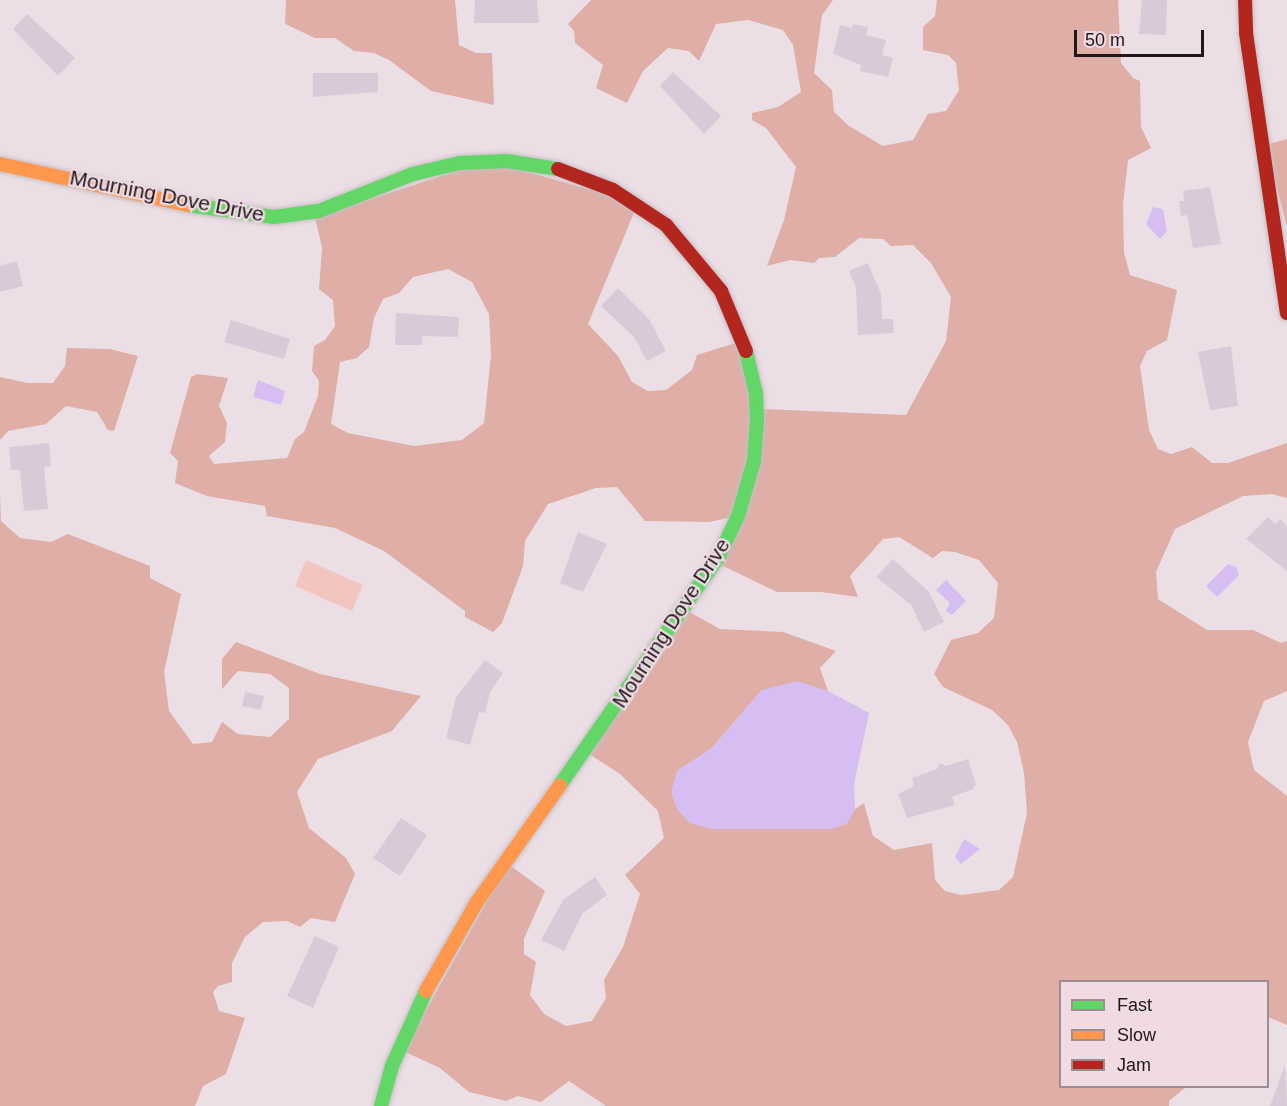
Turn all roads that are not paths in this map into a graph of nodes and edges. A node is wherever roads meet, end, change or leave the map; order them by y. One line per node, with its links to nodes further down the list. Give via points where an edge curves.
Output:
1 (1245, 0): 3 (street, via 1247,44)
2 (0, 164): 4 (street, Mourning Dove Drive, via 209,209 274,217 320,211 413,174 460,163 507,161 559,169 613,190 666,225 722,291 744,344 756,394 757,420 754,460 738,516 718,556 645,667 477,902 419,1003 392,1066)
3 (1287, 313)
4 (381, 1106)

